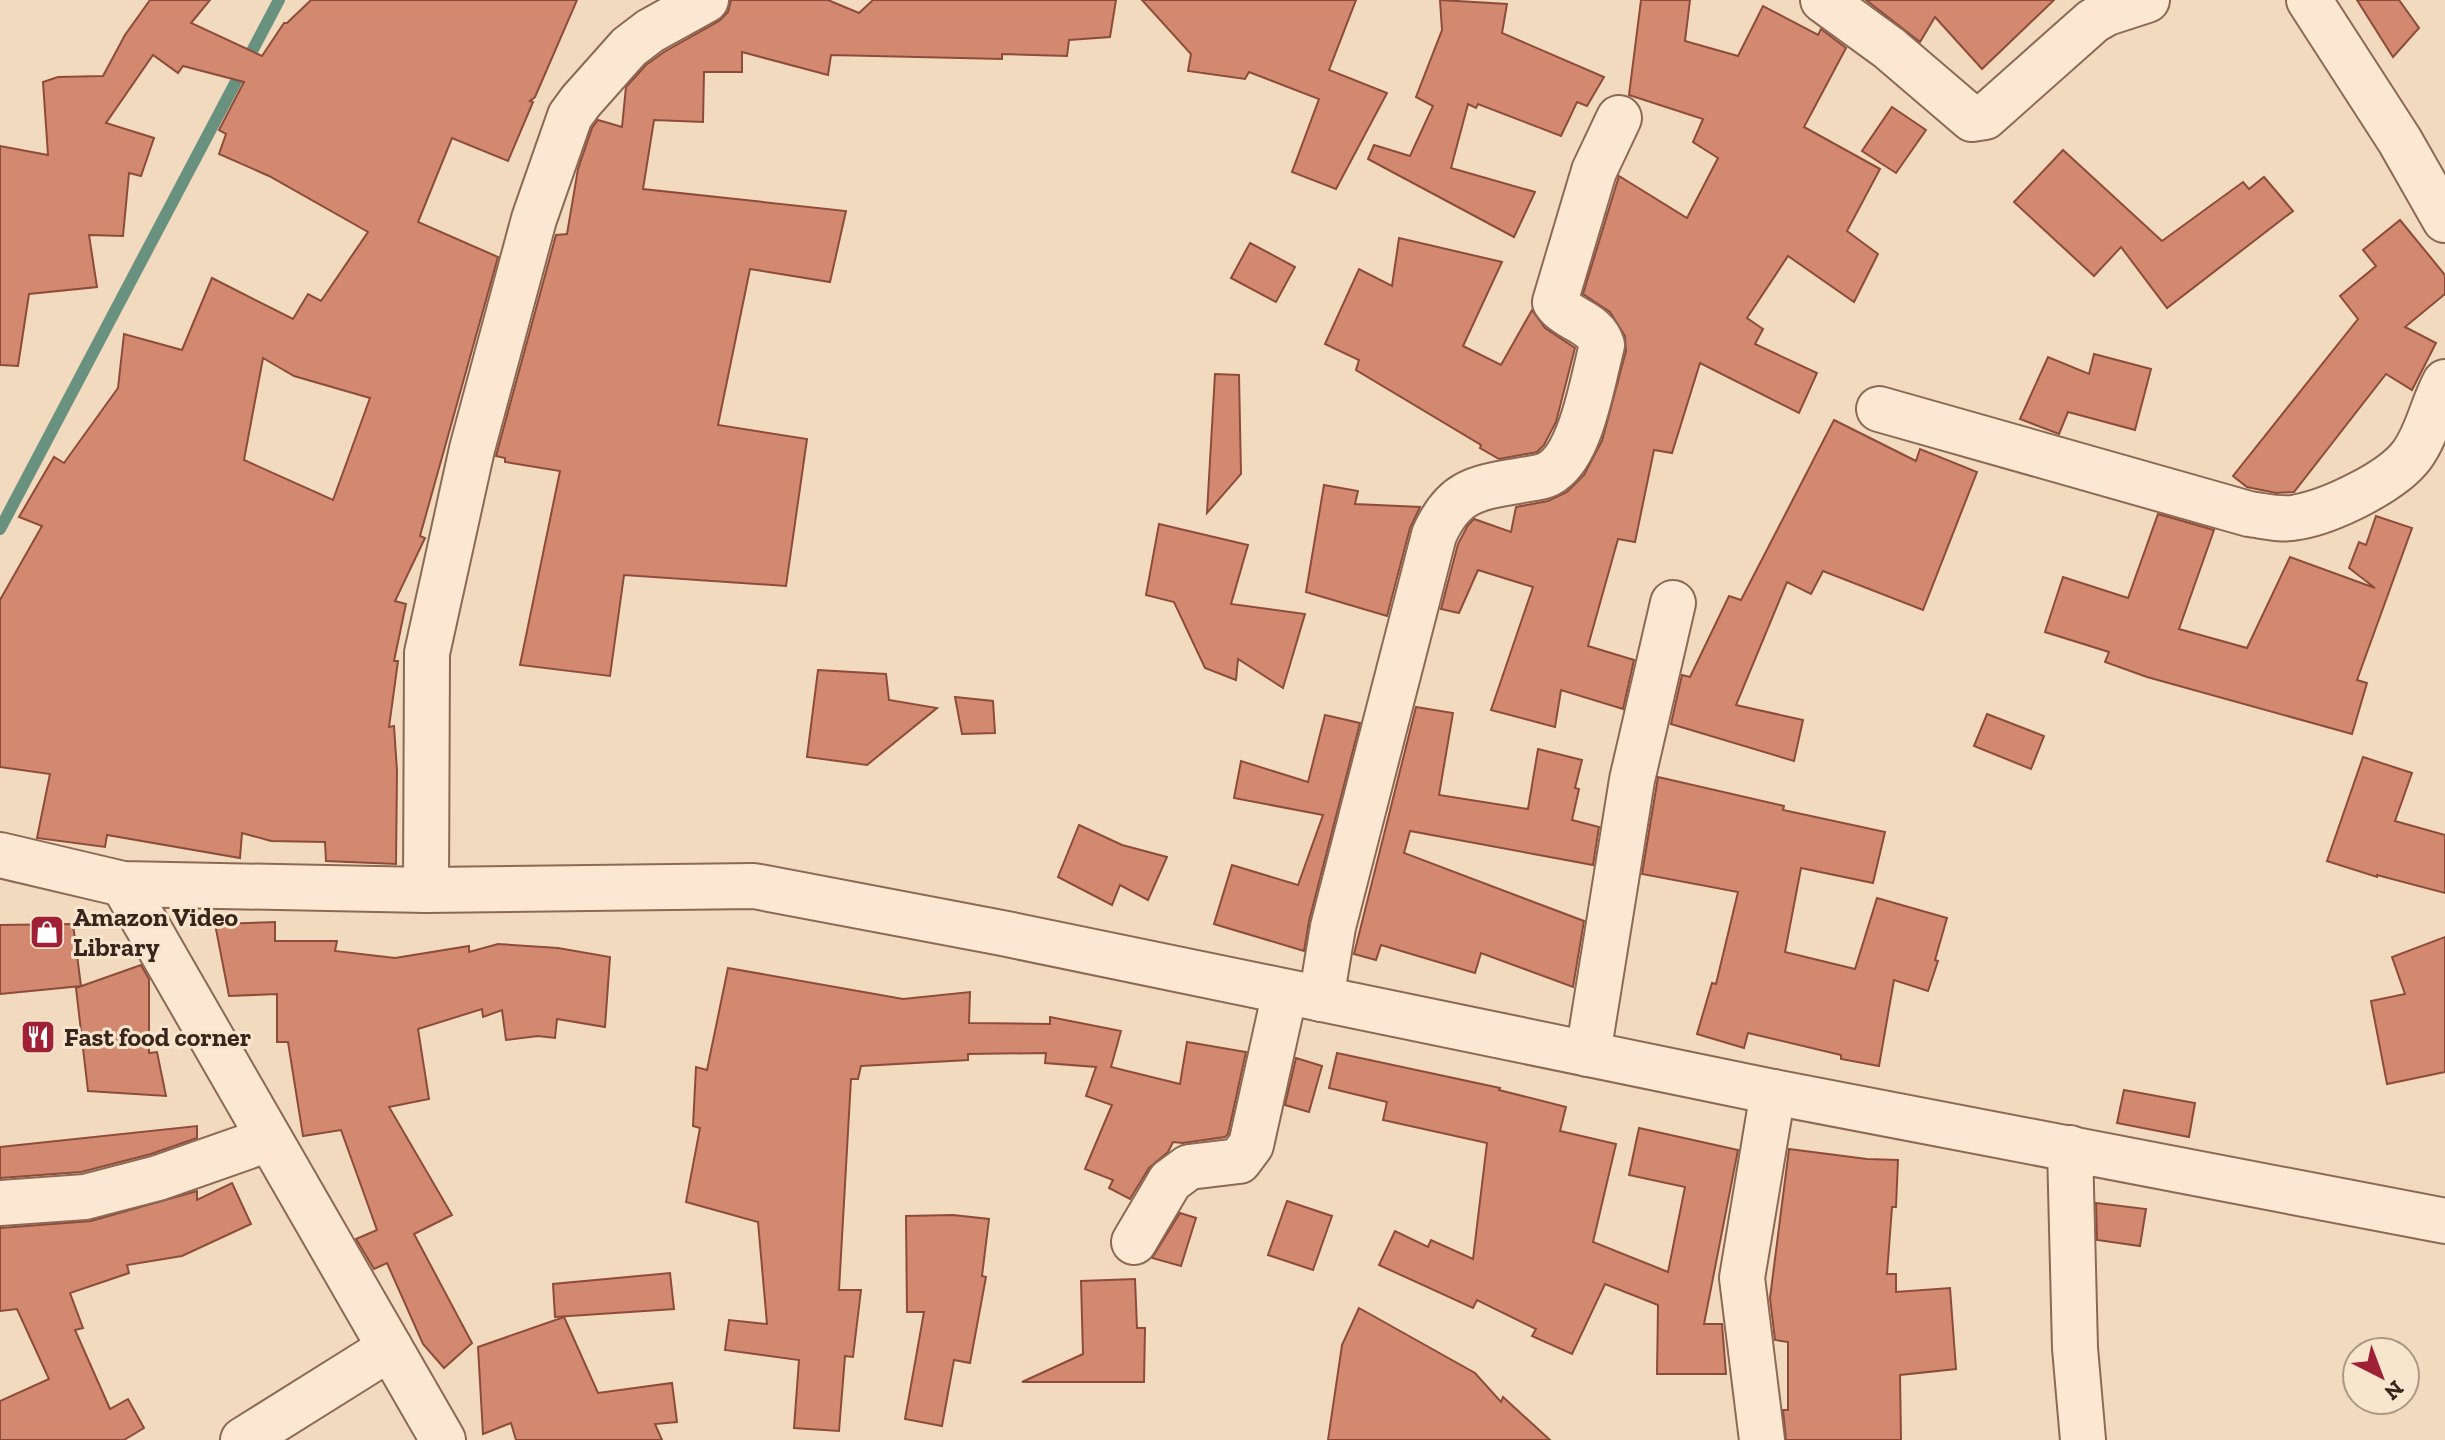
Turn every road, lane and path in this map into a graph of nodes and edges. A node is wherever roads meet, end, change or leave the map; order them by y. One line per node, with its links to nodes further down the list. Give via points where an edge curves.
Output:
1 (706, 0): 12 (street, via 629,47 581,101 570,116 534,219 492,366 427,653)
2 (1823, 0): 3 (street, via 1972,119 1985,117 2093,21)
3 (2147, 0)
4 (2309, 0): 6 (street)
5 (1619, 118): 13 (street, via 1594,171 1555,302 1591,327 1602,345 1578,437 1555,471 1465,493 1441,520 1333,927)
6 (2445, 220)
7 (2445, 382): 8 (street, via 2410,458 2375,485 2296,518 2249,514)
8 (1879, 409)
9 (1673, 603): 14 (street, via 1632,780)
10 (0, 855): 11 (street)
11 (123, 884): 12 (street); 16 (street)
12 (426, 890): 13 (street, via 754,886)
13 (1303, 996): 14 (street); 20 (street, via 1251,1145 1239,1161 1189,1167 1170,1181)
14 (1588, 1054): 15 (street)
15 (1773, 1092): 17 (street); 24 (street, via 1742,1278)
16 (269, 1139): 18 (street, via 85,1197); 21 (street)
17 (2070, 1148): 19 (street); 25 (street)
18 (0, 1203)
19 (2445, 1221)
20 (1134, 1242)
21 (390, 1348): 22 (street); 23 (street)
22 (243, 1440)
23 (443, 1440)
24 (1762, 1440)
25 (2083, 1440)

